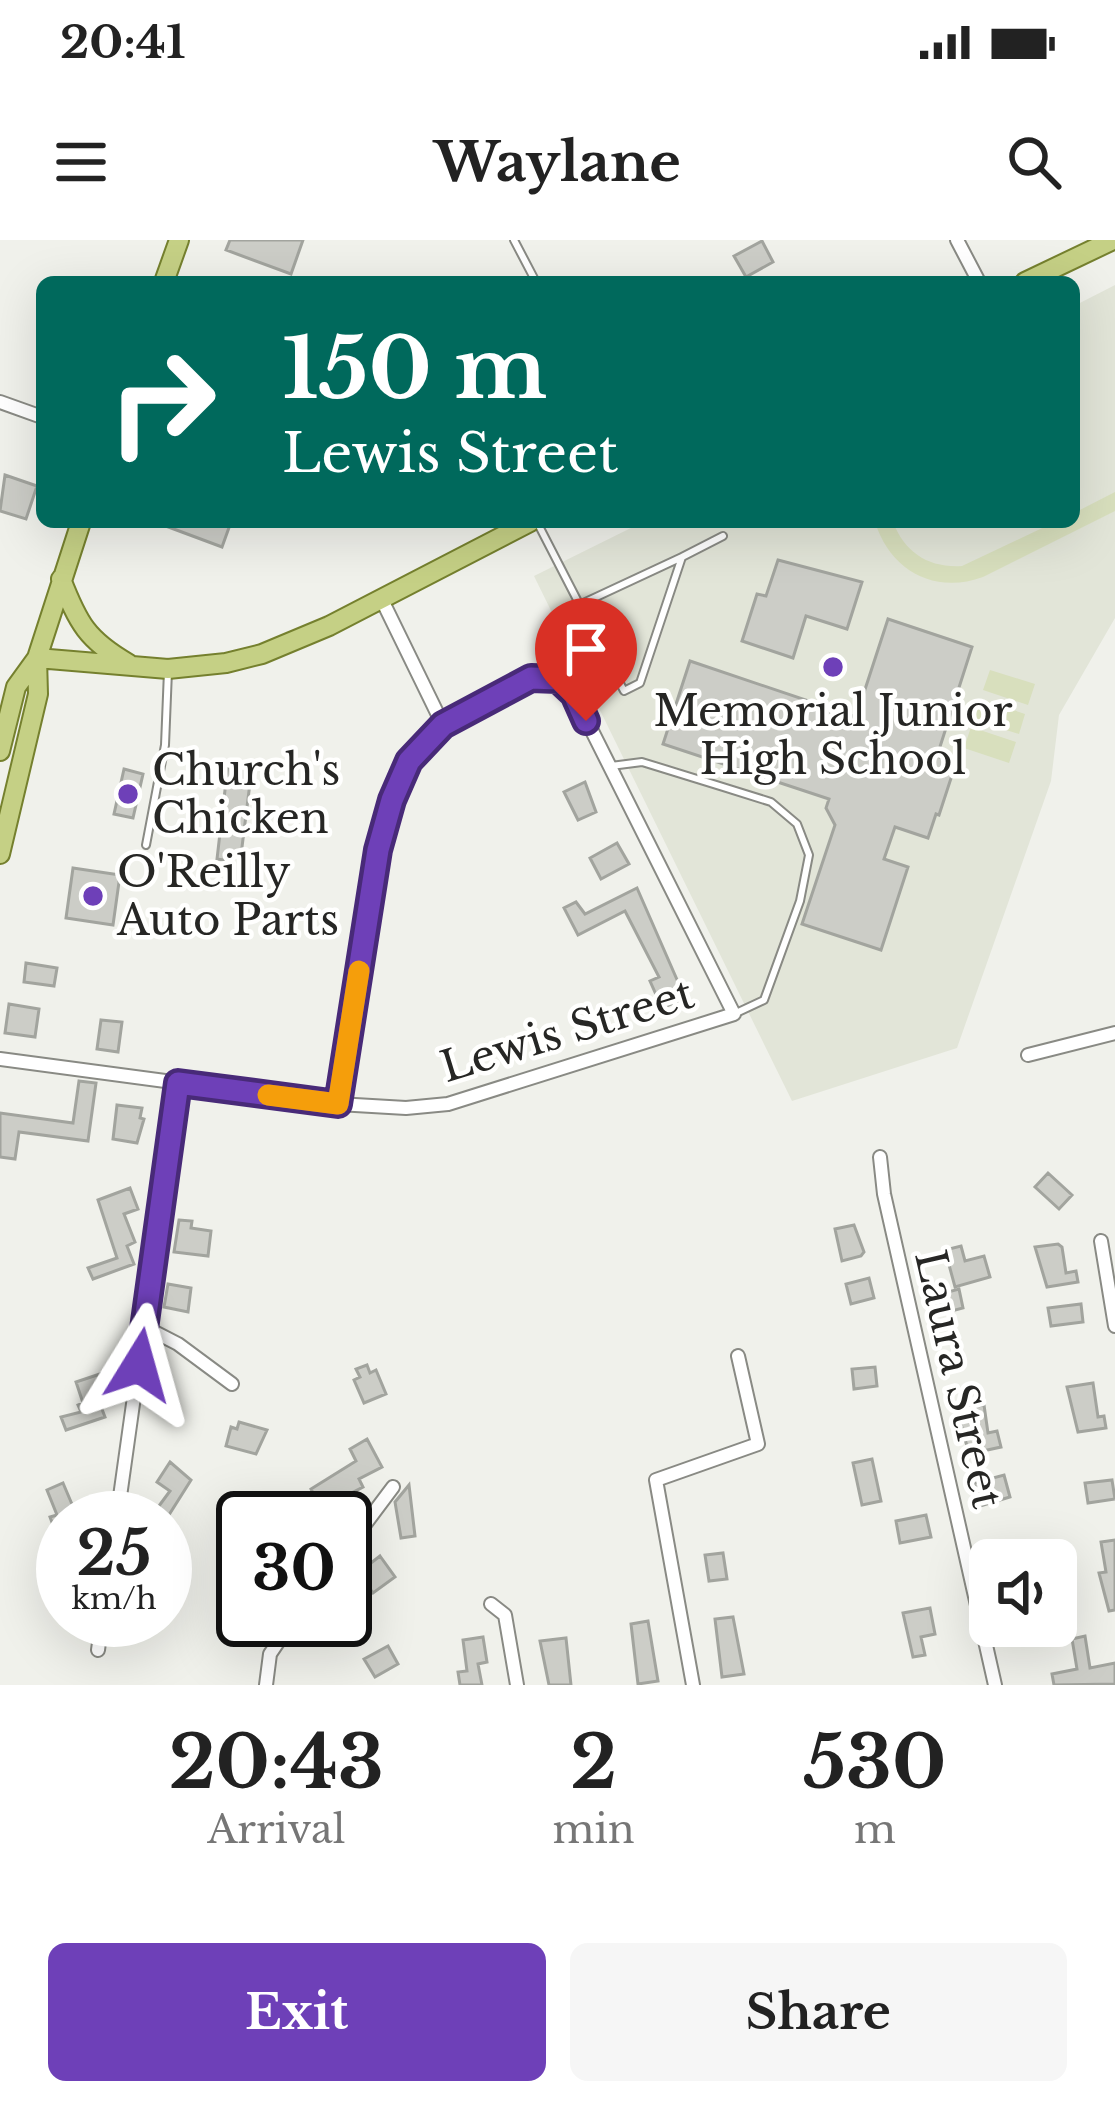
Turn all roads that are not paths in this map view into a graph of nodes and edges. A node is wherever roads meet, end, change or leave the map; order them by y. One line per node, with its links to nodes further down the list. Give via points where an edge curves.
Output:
1 (179, 240): 5 (main road)
2 (514, 240): 6 (lane)
3 (957, 240): 7 (street)
4 (1113, 240): 8 (main road)
5 (166, 276)
6 (533, 276)
7 (977, 276)
8 (1038, 276)
9 (0, 402): 10 (street)
10 (36, 415)
11 (79, 528): 16 (main road)
12 (522, 528): 17 (main road)
13 (537, 528): 18 (lane)
14 (723, 536): 15 (lane)
15 (682, 556): 18 (lane); 18 (lane, via 640,682 623,692)
16 (61, 579): 19 (main road); 20 (main road, via 87,634)
17 (381, 598): 21 (main road, via 262,654); 22 (street)
18 (579, 605)
19 (38, 658): 20 (main road); 23 (main road, via 16,687); 26 (main road, via 38,694)
20 (138, 669): 21 (main road)
21 (168, 669): 25 (lane, via 165,745)
22 (443, 725): 24 (street, via 531,678 558,679 574,694); 32 (street, via 409,761 378,850)
23 (0, 751)
24 (608, 766): 27 (street); 27 (lane, Lewis Street, via 641,762 723,787 771,802 797,824 809,855 800,901 764,1000)
25 (146, 845)
26 (0, 854)
27 (734, 1014): 32 (street, Lewis Street, via 448,1104)
28 (1115, 1034): 29 (street)
29 (1028, 1054)
30 (0, 1059): 31 (street, Lewis Street)
31 (178, 1083): 32 (street, Lewis Street); 36 (street)
32 (338, 1104)
33 (880, 1157): 49 (street, Laura Street)
34 (1101, 1241): 35 (street)
35 (1115, 1326)
36 (145, 1327): 38 (street); 40 (street)
37 (738, 1356): 48 (street, via 758,1444 656,1480)
38 (232, 1384)
39 (393, 1487): 41 (street)
40 (121, 1491)
41 (372, 1515)
42 (491, 1604): 47 (street, via 505,1615)
43 (98, 1647): 45 (street)
44 (275, 1647): 46 (street)
45 (98, 1650)
46 (266, 1685)
47 (517, 1685)
48 (693, 1685)
49 (995, 1685)

